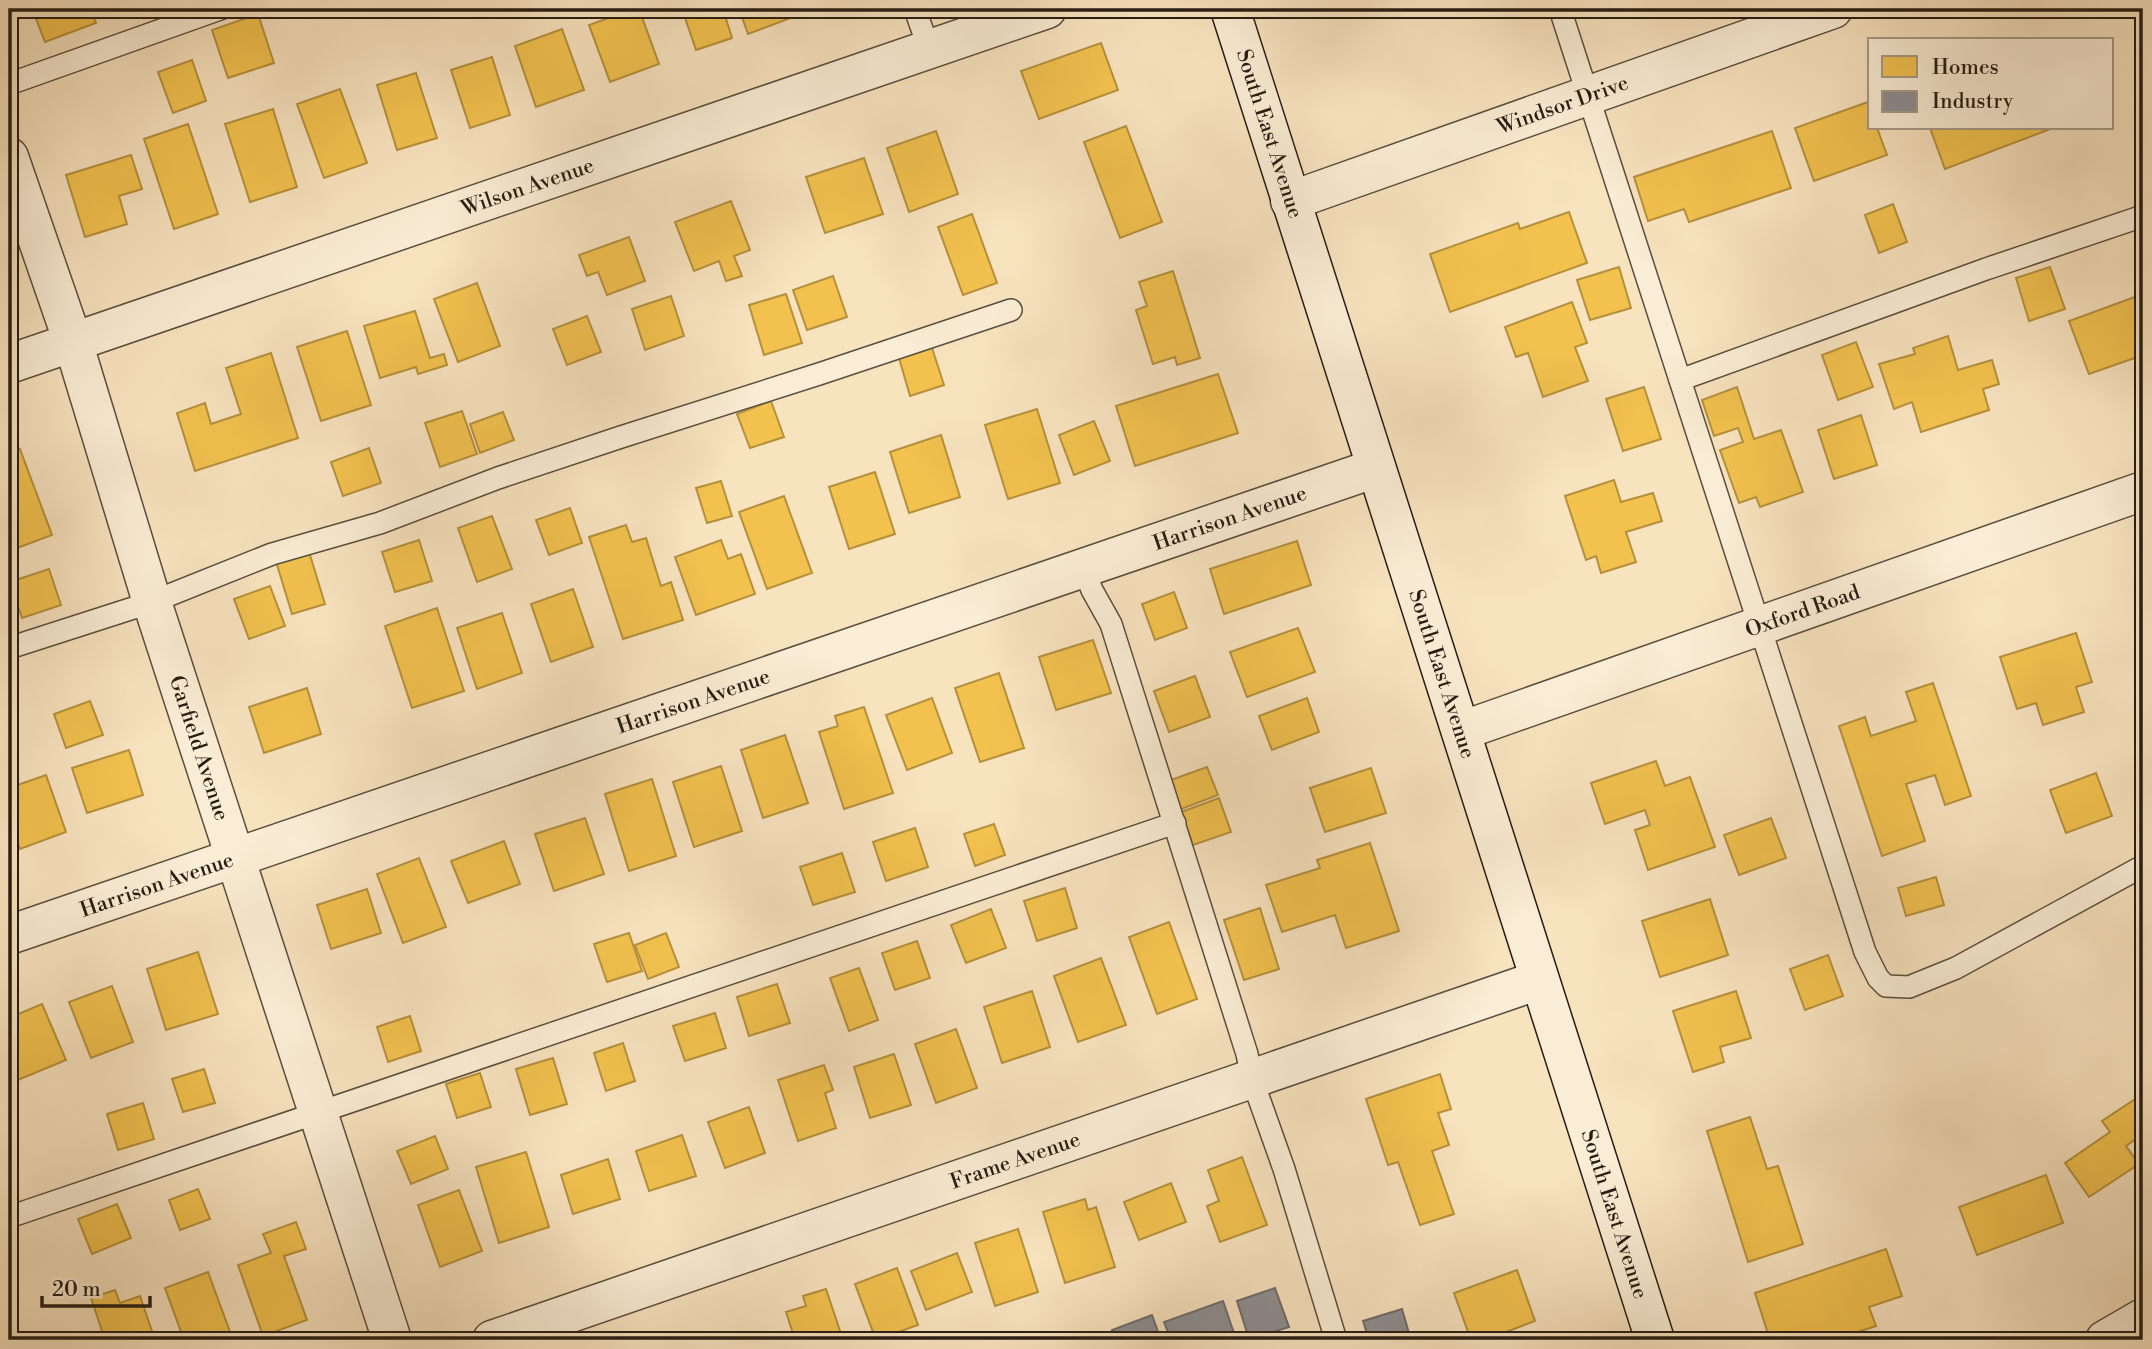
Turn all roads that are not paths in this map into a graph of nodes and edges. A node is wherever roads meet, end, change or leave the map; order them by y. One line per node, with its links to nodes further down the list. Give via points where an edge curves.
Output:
1 (220, 9): 8 (lane)
2 (915, 9): 7 (lane)
3 (1047, 9): 7 (street, Wilson Avenue)
4 (1230, 9): 11 (street, South East Avenue)
5 (1560, 9): 9 (lane)
6 (1833, 9): 9 (street, Windsor Drive)
7 (929, 49): 14 (street, Wilson Avenue)
8 (9, 84)
9 (1588, 95): 11 (street, Windsor Drive); 16 (lane)
10 (9, 157): 14 (street, Garfield Avenue)
11 (1290, 201): 17 (street, South East Avenue)
12 (2143, 216): 16 (lane)
13 (1010, 310): 20 (lane, via 498,478 380,523 272,554)
14 (73, 342): 15 (street, Wilson Avenue); 20 (street, Garfield Avenue)
15 (9, 364)
16 (1680, 380): 21 (lane)
17 (1376, 468): 19 (street, Harrison Avenue); 23 (street, South East Avenue)
18 (2143, 491): 21 (street, Oxford Road)
19 (1083, 567): 24 (lane, via 1111,624); 25 (street, Harrison Avenue)
20 (152, 602): 22 (lane); 25 (street, Garfield Avenue)
21 (1760, 627): 23 (street, Oxford Road); 26 (lane, via 1865,952 1886,986 1909,987 1956,968)
22 (9, 648)
23 (1461, 732): 28 (street, South East Avenue)
24 (1175, 823): 29 (lane); 30 (lane)
25 (237, 858): 27 (street, Harrison Avenue); 30 (street, Garfield Avenue)
26 (2143, 866)
27 (9, 935)
28 (1539, 980): 29 (street, Frame Avenue); 36 (street, South East Avenue)
29 (1252, 1079): 33 (lane, via 1284,1169); 35 (street, Frame Avenue)
30 (319, 1112): 31 (lane); 34 (street, Garfield Avenue)
31 (9, 1217)
32 (2143, 1318): 37 (street)
33 (1330, 1339)
34 (393, 1340)
35 (492, 1340)
36 (1655, 1340)
37 (2105, 1340)

